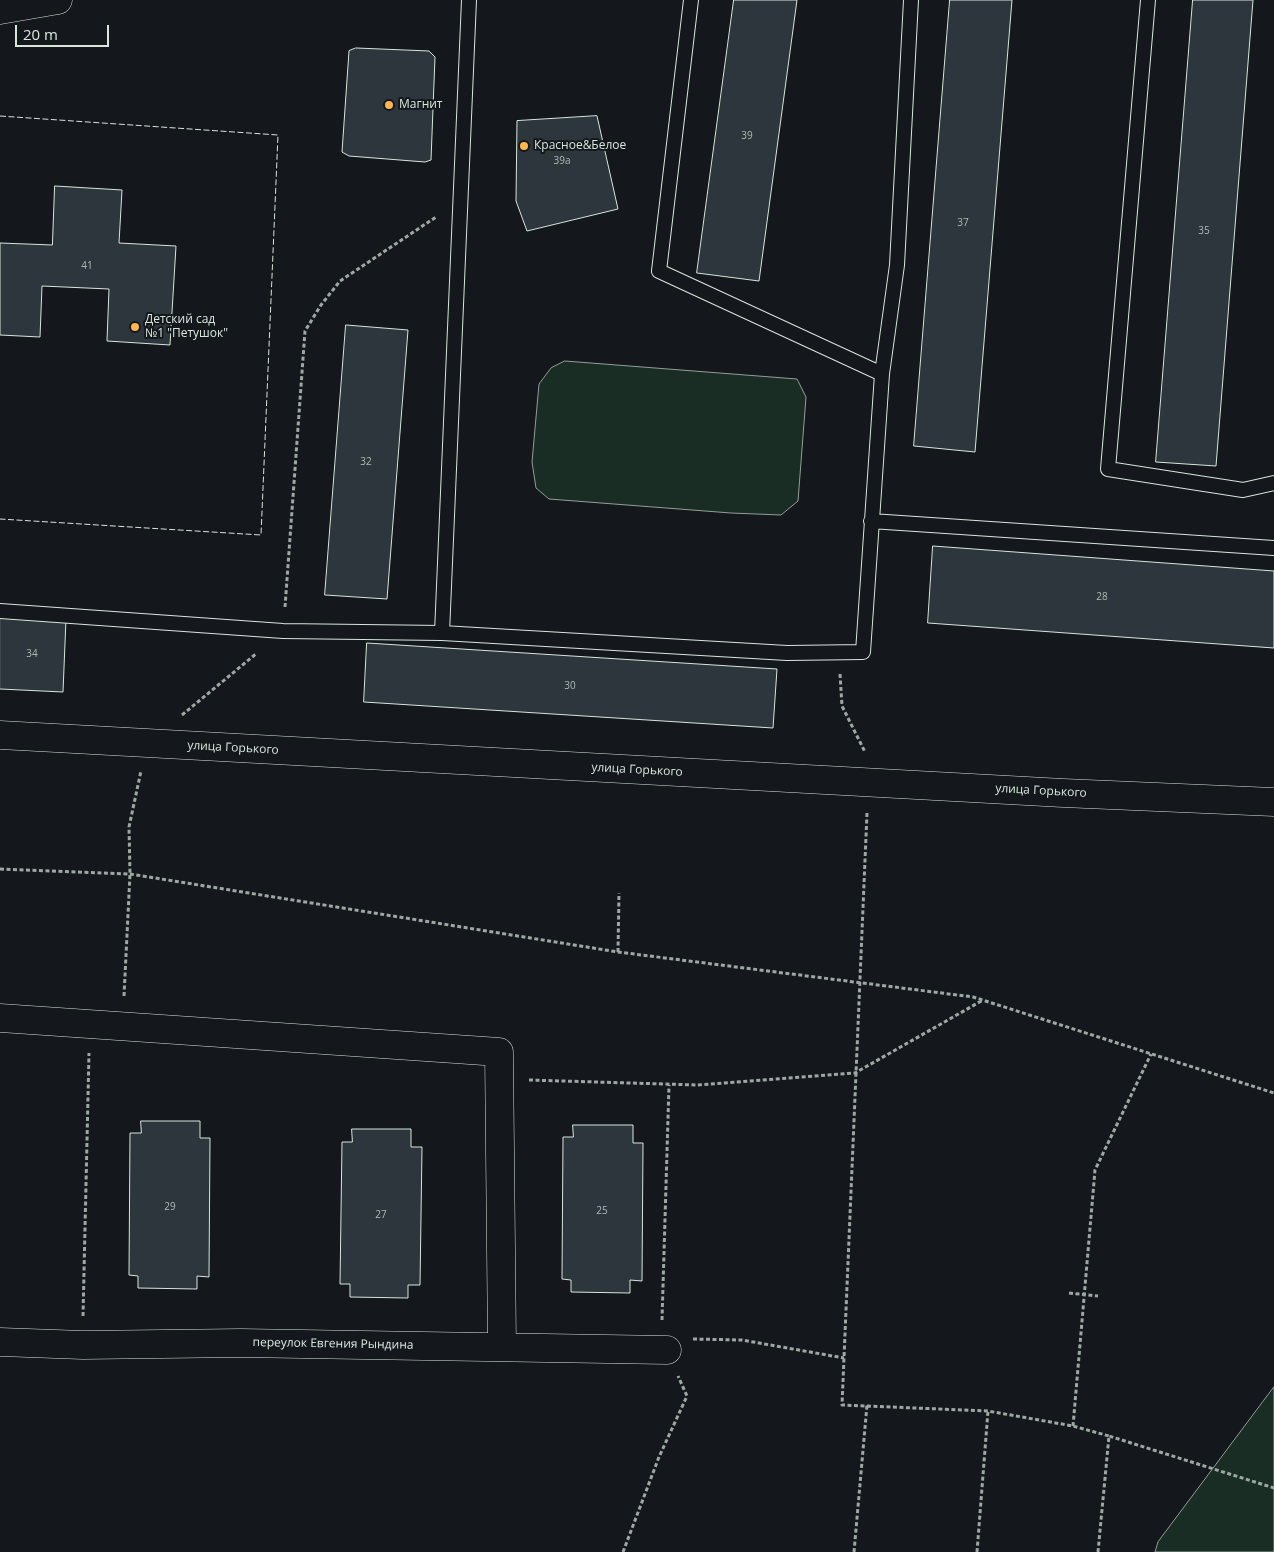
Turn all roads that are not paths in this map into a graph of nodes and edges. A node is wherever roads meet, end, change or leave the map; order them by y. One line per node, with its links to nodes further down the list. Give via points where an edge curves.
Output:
1 (58, 0): 6 (street)
2 (469, 0): 12 (lane)
3 (691, 0): 7 (lane, via 659,272)
4 (911, 0): 7 (lane, via 897,265)
5 (1148, 0): 8 (lane, via 1108,469 1243,490)
6 (0, 10)
7 (882, 374): 9 (lane)
8 (1274, 483)
9 (871, 521): 10 (lane); 12 (lane, via 863,652 787,653)
10 (1274, 548)
11 (0, 611): 12 (lane, via 283,631)
12 (442, 633)
13 (0, 735): 14 (street, улица Горького)
14 (1274, 802)
15 (0, 1018): 18 (street, via 499,1052)
16 (664, 1339): 18 (street, переулок Евгения Рындина)
17 (0, 1342): 18 (street, переулок Евгения Рындина)
18 (502, 1347)

